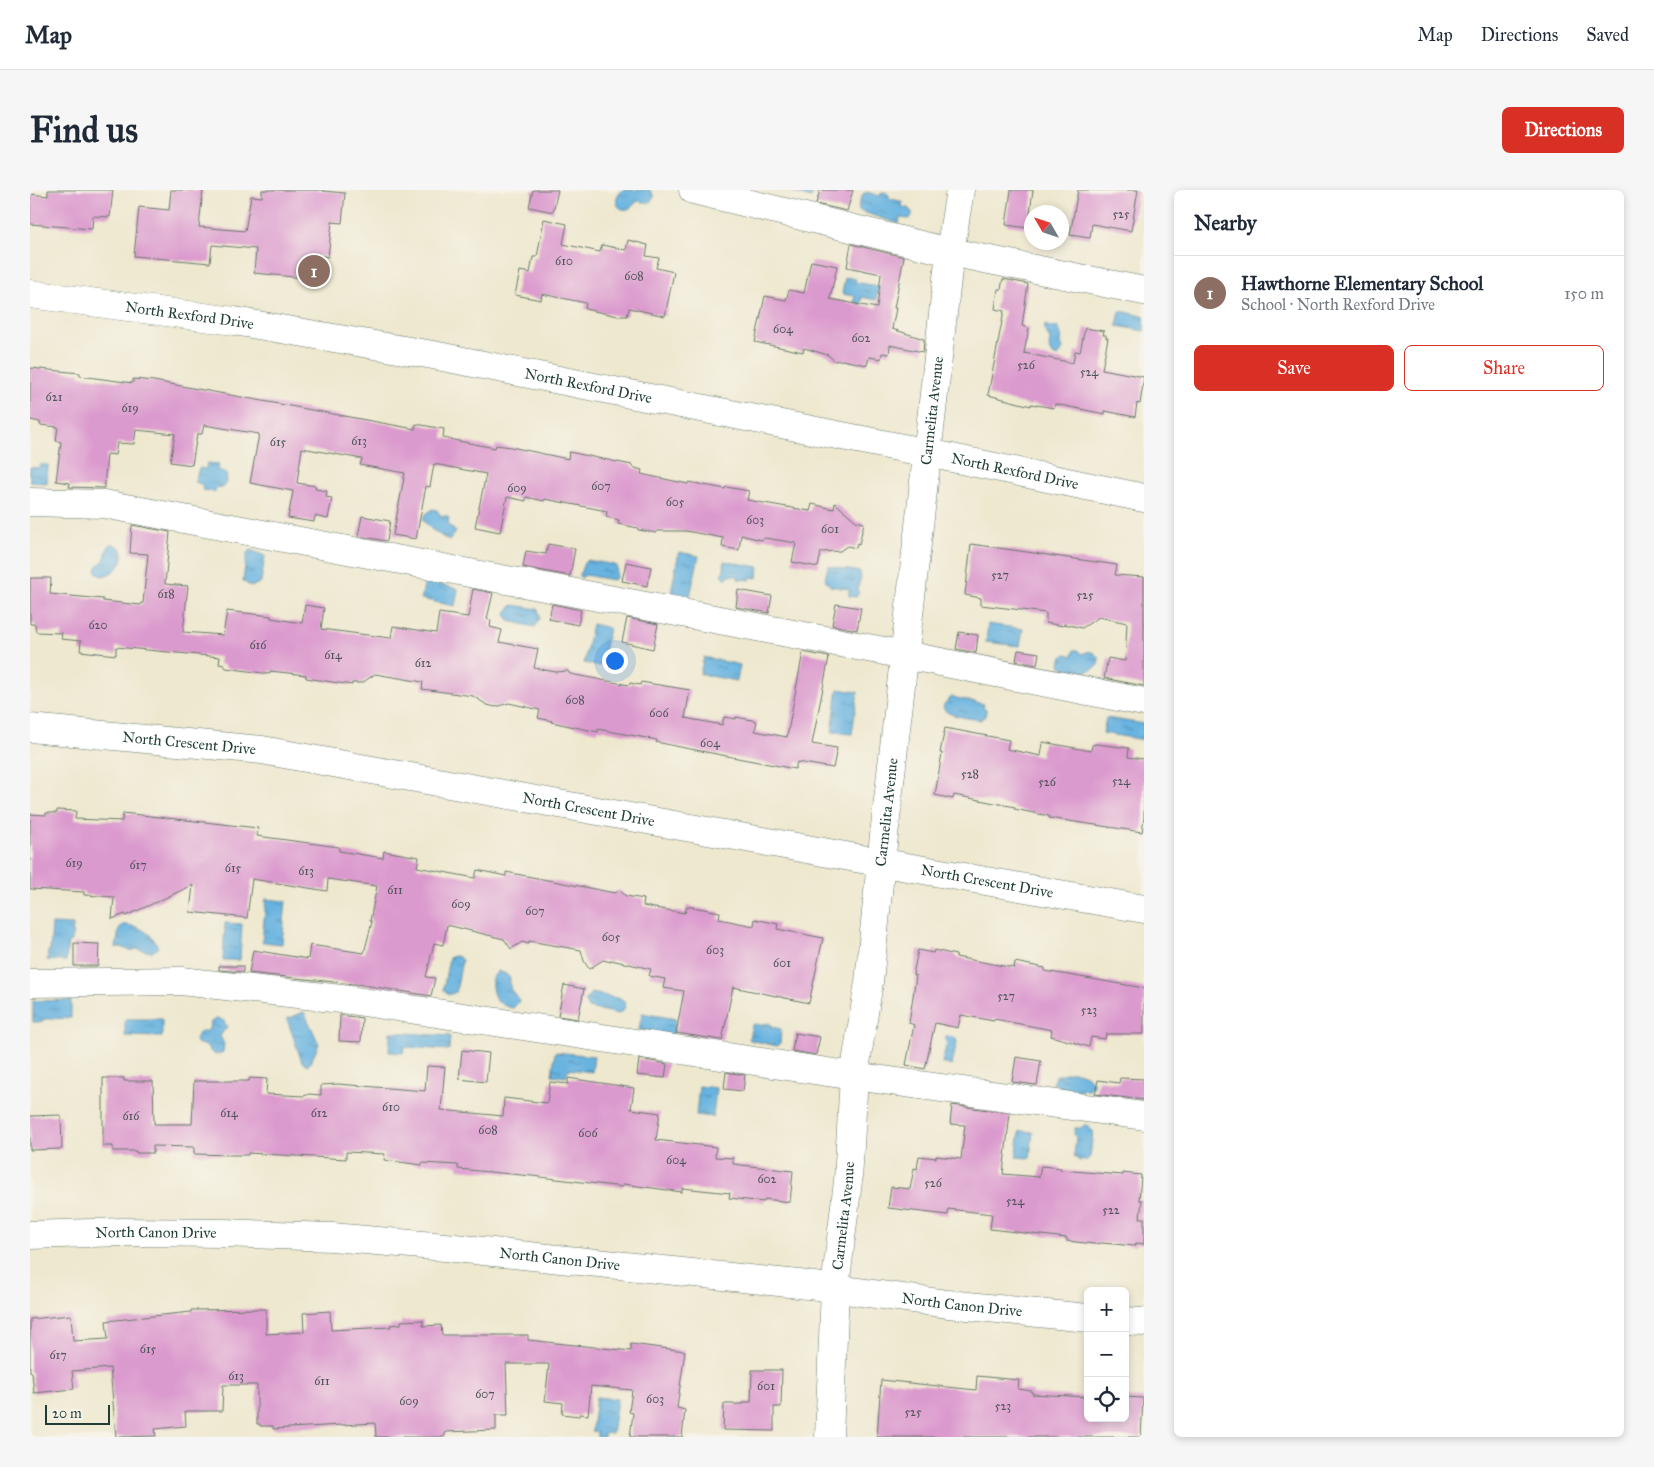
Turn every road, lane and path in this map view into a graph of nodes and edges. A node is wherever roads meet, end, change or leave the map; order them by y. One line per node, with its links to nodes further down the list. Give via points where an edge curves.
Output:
1 (693, 190): 3 (street)
2 (960, 190): 3 (street, Carmelita Avenue)
3 (950, 252): 4 (street); 6 (street, Carmelita Avenue)
4 (1144, 291)
5 (30, 294): 6 (street, North Rexford Drive, via 234,322 433,355)
6 (928, 453): 7 (street, North Rexford Drive); 9 (street, Carmelita Avenue)
7 (1144, 498)
8 (30, 502): 9 (street, via 104,504)
9 (905, 655): 10 (street); 12 (street, Carmelita Avenue)
10 (1144, 702)
11 (30, 728): 12 (street, North Crescent Drive, via 262,750)
12 (880, 862): 13 (street, North Crescent Drive); 15 (street, Carmelita Avenue, via 869,982)
13 (1144, 908)
14 (30, 983): 15 (street, via 180,981 340,999)
15 (854, 1076): 16 (street); 18 (street, Carmelita Avenue, via 848,1181)
16 (1144, 1116)
17 (30, 1235): 18 (street, North Canon Drive, via 224,1233 332,1238)
18 (835, 1288): 19 (street, North Canon Drive, via 948,1304); 22 (street, Carmelita Avenue)
19 (1084, 1318)
20 (1129, 1321): 21 (street)
21 (1144, 1322)
22 (829, 1437)

